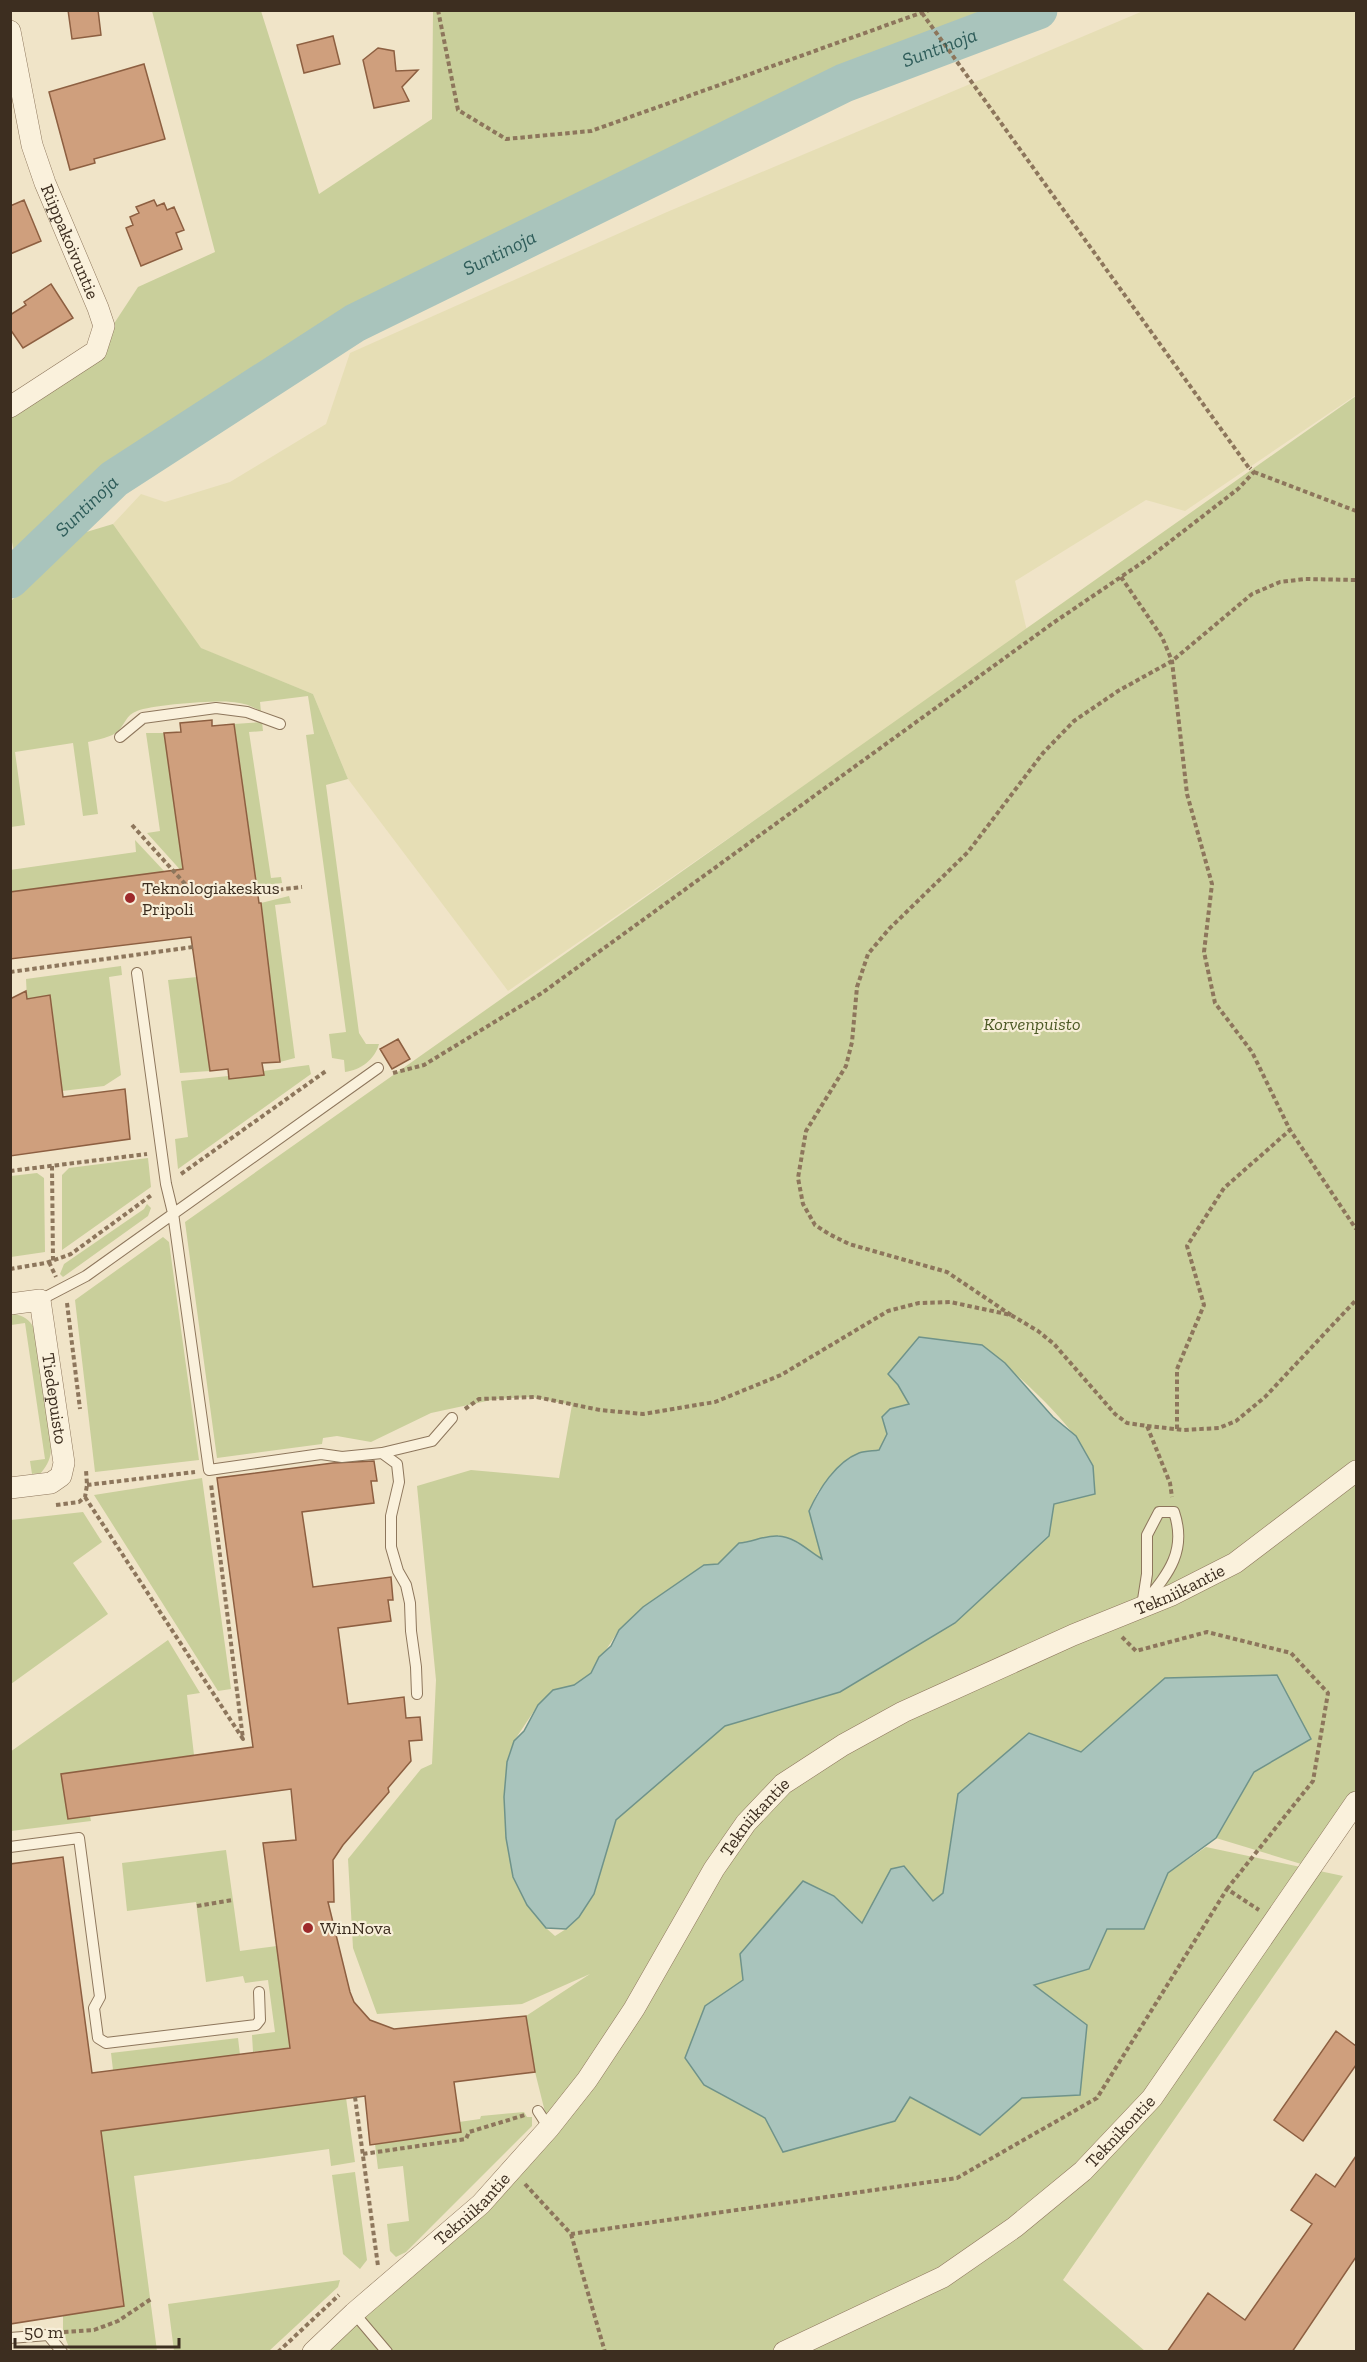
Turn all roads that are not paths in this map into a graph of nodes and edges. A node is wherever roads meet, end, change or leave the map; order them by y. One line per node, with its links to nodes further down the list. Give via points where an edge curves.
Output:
1 (10, 32): 2 (street, Riippakoivuntie, via 32,145 104,326 96,351)
2 (10, 407)
3 (280, 724): 4 (lane, via 247,712 216,708 143,718)
4 (120, 737)
5 (137, 973): 7 (lane)
6 (378, 1068): 7 (lane)
7 (173, 1214): 8 (lane, via 86,1276); 11 (lane, via 209,1470 321,1454 342,1457)
8 (40, 1300): 9 (street); 13 (street, Tiedepuisto, via 64,1463 61,1476 51,1483)
9 (10, 1304)
10 (452, 1418): 11 (lane, via 432,1441)
11 (382, 1453): 15 (lane, via 397,1464 399,1482 391,1516 391,1547 410,1603)
12 (1356, 1471): 14 (street, Tekniikantie, via 1235,1563)
13 (10, 1488)
14 (1142, 1606): 14 (lane, via 1147,1535 1159,1512 1174,1512 1179,1524 1179,1545 1171,1570); 19 (street, Tekniikantie, via 903,1712 843,1744 783,1784 746,1823 714,1869 634,2008 587,2080 544,2120 512,2170 481,2204)
15 (417, 1694)
16 (1356, 1802): 24 (street, Teknikontie, via 1152,2098 1083,2170 1015,2227 943,2277)
17 (10, 1847): 18 (lane, via 79,1838 100,1997 94,2008 98,2038 106,2043 256,2025 260,2020)
18 (259, 1992)
19 (354, 2313): 22 (street, Tekniikantie); 23 (lane)
20 (10, 2338): 21 (lane, via 48,2335)
21 (62, 2352)
22 (312, 2352)
23 (387, 2352)
24 (784, 2352)

